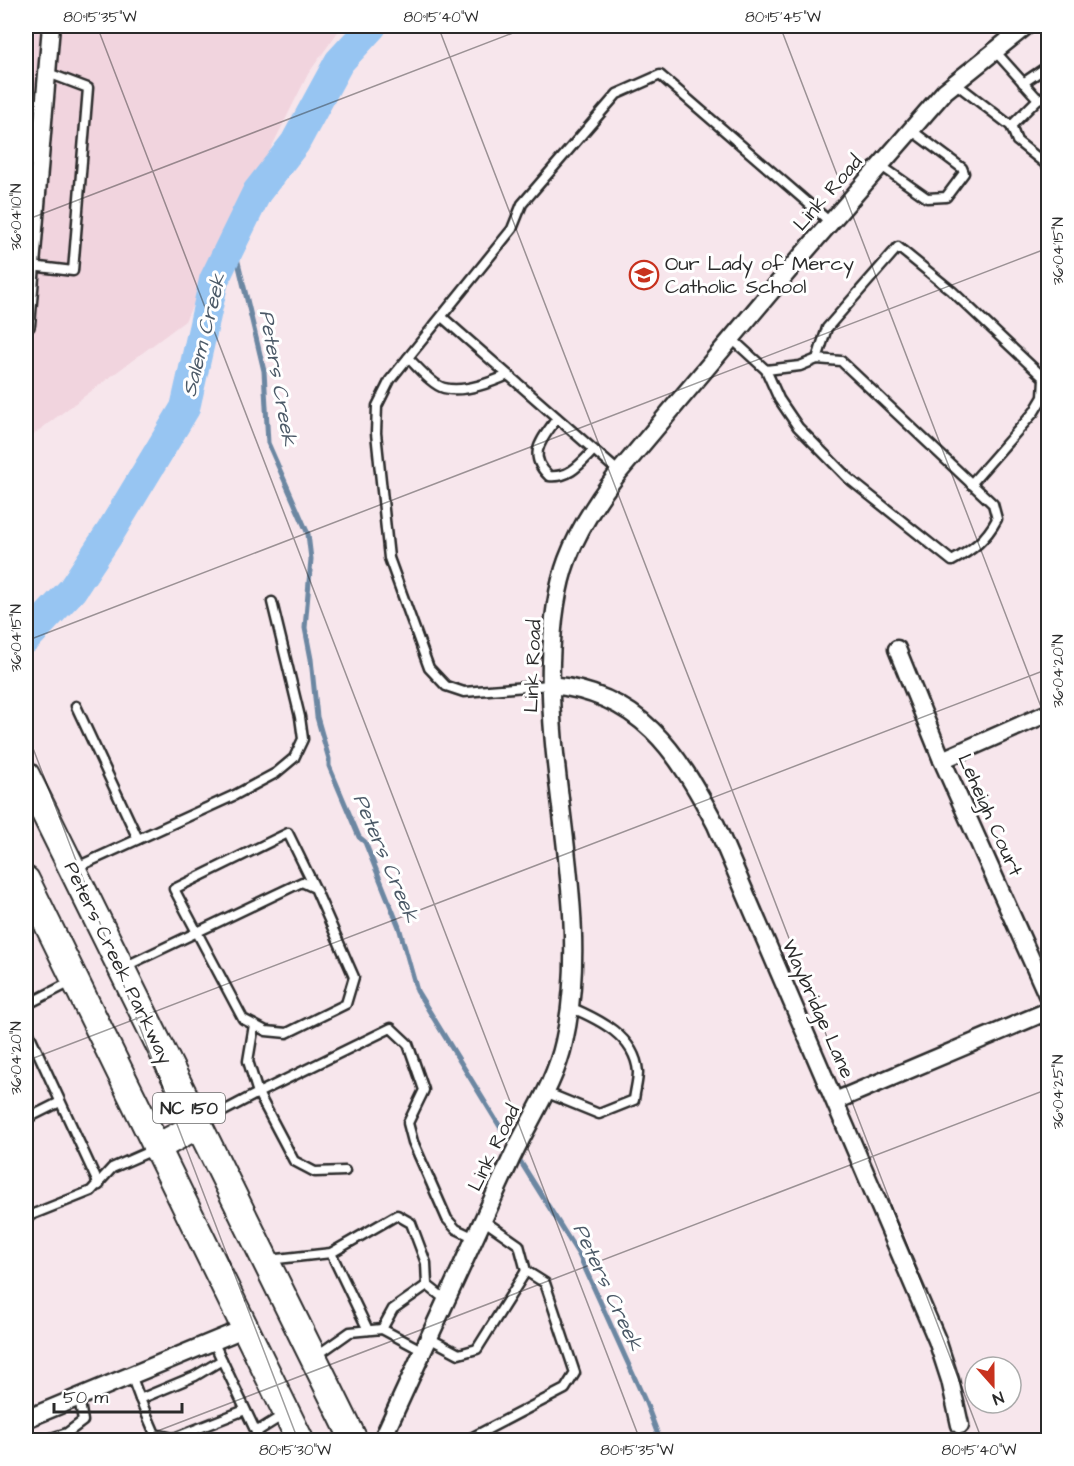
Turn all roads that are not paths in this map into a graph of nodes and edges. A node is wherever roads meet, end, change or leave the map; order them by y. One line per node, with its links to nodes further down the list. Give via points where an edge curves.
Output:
1 (51, 26): 5 (street)
2 (1026, 26): 3 (street, Link Road)
3 (994, 50): 6 (street, Link Road); 7 (lane)
4 (1048, 66): 7 (lane)
5 (48, 73): 15 (street); 15 (lane, via 88,88 73,271)
6 (955, 83): 10 (lane); 11 (street, Link Road)
7 (1023, 83): 9 (lane)
8 (1048, 96): 9 (lane)
9 (1038, 99): 10 (lane)
10 (1011, 126): 13 (lane, via 1017,141)
11 (911, 130): 12 (street, Link Road); 12 (lane, via 962,168 961,179 946,197 927,198)
12 (880, 165): 14 (street, Link Road)
13 (1048, 166)
14 (830, 222): 16 (lane, via 660,75 617,94 522,204 512,229); 18 (street, Link Road)
15 (31, 266): 17 (street)
16 (442, 317): 19 (lane); 22 (lane)
17 (26, 326)
18 (731, 338): 21 (lane); 25 (street, Link Road)
19 (408, 358): 22 (lane, via 442,387 462,388); 29 (lane, via 376,406 376,433 389,558 429,668 446,686 464,692)
20 (817, 359): 21 (lane, via 800,366); 26 (lane, via 841,361); 26 (lane, via 827,328 898,247 952,291 1044,378 1042,397 1034,412)
21 (766, 370): 26 (lane, via 798,428 848,478 952,561 974,549 998,519 993,504)
22 (508, 375): 23 (lane)
23 (557, 418): 24 (lane); 24 (lane, via 537,453 539,467 549,476 570,473)
24 (593, 449): 25 (lane)
25 (619, 472): 29 (street, Link Road, via 598,499 567,561 558,591)
26 (971, 484)
27 (273, 602): 34 (lane, via 303,739 294,758 236,795)
28 (897, 649): 32 (street, Leheigh Court)
29 (550, 685): 43 (street, Link Road, via 575,951); 49 (street, Waybridge Lane, via 589,691 617,702 638,718 686,769 716,825)
30 (76, 706): 34 (lane)
31 (1048, 713): 32 (street)
32 (942, 760): 41 (street, Leheigh Court)
33 (26, 775): 35 (main road, Peters Creek Parkway / NC 150)
34 (138, 839): 35 (lane)
35 (72, 869): 39 (main road, Peters Creek Parkway / NC 150)
36 (26, 882): 40 (main road, NC 150)
37 (315, 888): 38 (lane, via 302,882); 38 (lane, via 288,833 174,889); 45 (lane, via 354,977 346,1004 287,1033 266,1031)
38 (199, 931): 39 (lane); 45 (lane, via 243,1019)
39 (121, 969): 52 (main road, Peters Creek Parkway / NC 150)
40 (74, 980): 42 (lane); 53 (main road, NC 150)
41 (1048, 997)
42 (26, 1005)
43 (570, 1006): 47 (street, Link Road, via 564,1044); 47 (lane, via 608,1024 633,1053 638,1072 634,1100 599,1114)
44 (1048, 1011): 49 (street)
45 (254, 1025): 48 (lane, via 248,1060)
46 (26, 1028): 50 (lane)
47 (545, 1092): 57 (street, Link Road)
48 (258, 1094): 52 (lane); 54 (lane, via 294,1161 315,1172); 58 (lane, via 391,1029 408,1044 424,1090 408,1123 413,1142 447,1219 456,1229)
49 (835, 1101): 77 (street, Waybridge Lane, via 937,1340)
50 (60, 1102): 51 (lane); 55 (lane)
51 (26, 1119)
52 (198, 1125): 53 (main road); 60 (main road, Peters Creek Parkway / NC 150)
53 (156, 1148): 55 (lane, via 112,1168); 64 (main road, NC 150)
54 (345, 1171)
55 (99, 1185): 56 (lane)
56 (26, 1215)
57 (483, 1220): 58 (street, Link Road); 61 (lane, via 519,1245)
58 (475, 1238): 63 (street, Link Road)
59 (331, 1253): 60 (lane); 62 (lane, via 397,1215 411,1222 426,1263); 66 (lane)
60 (264, 1260): 69 (main road, Peters Creek Parkway / NC 150)
61 (526, 1271): 68 (lane, via 477,1349 459,1354); 84 (lane, via 544,1282 575,1373 565,1389)
62 (427, 1286): 63 (lane); 65 (lane, via 393,1309)
63 (446, 1300): 68 (street, Link Road)
64 (243, 1329): 67 (street); 75 (main road, NC 150)
65 (382, 1329): 66 (lane); 68 (lane)
66 (368, 1330): 69 (lane, via 350,1332)
67 (213, 1341): 70 (lane); 71 (street)
68 (426, 1345): 83 (street, Link Road)
69 (313, 1358): 82 (main road, Peters Creek Parkway / NC 150)
70 (222, 1360): 73 (lane); 74 (lane)
71 (131, 1375): 72 (street); 73 (lane)
72 (79, 1397): 76 (street); 80 (lane, via 83,1421 67,1433)
73 (140, 1399): 79 (lane, via 155,1434)
74 (245, 1410): 78 (lane); 79 (lane)
75 (286, 1413): 78 (lane); 81 (main road, NC 150)
76 (26, 1419)
77 (960, 1425)
78 (258, 1436)
79 (174, 1439)
80 (45, 1440)
81 (300, 1440)
82 (354, 1440)
83 (382, 1440)
84 (467, 1440)

